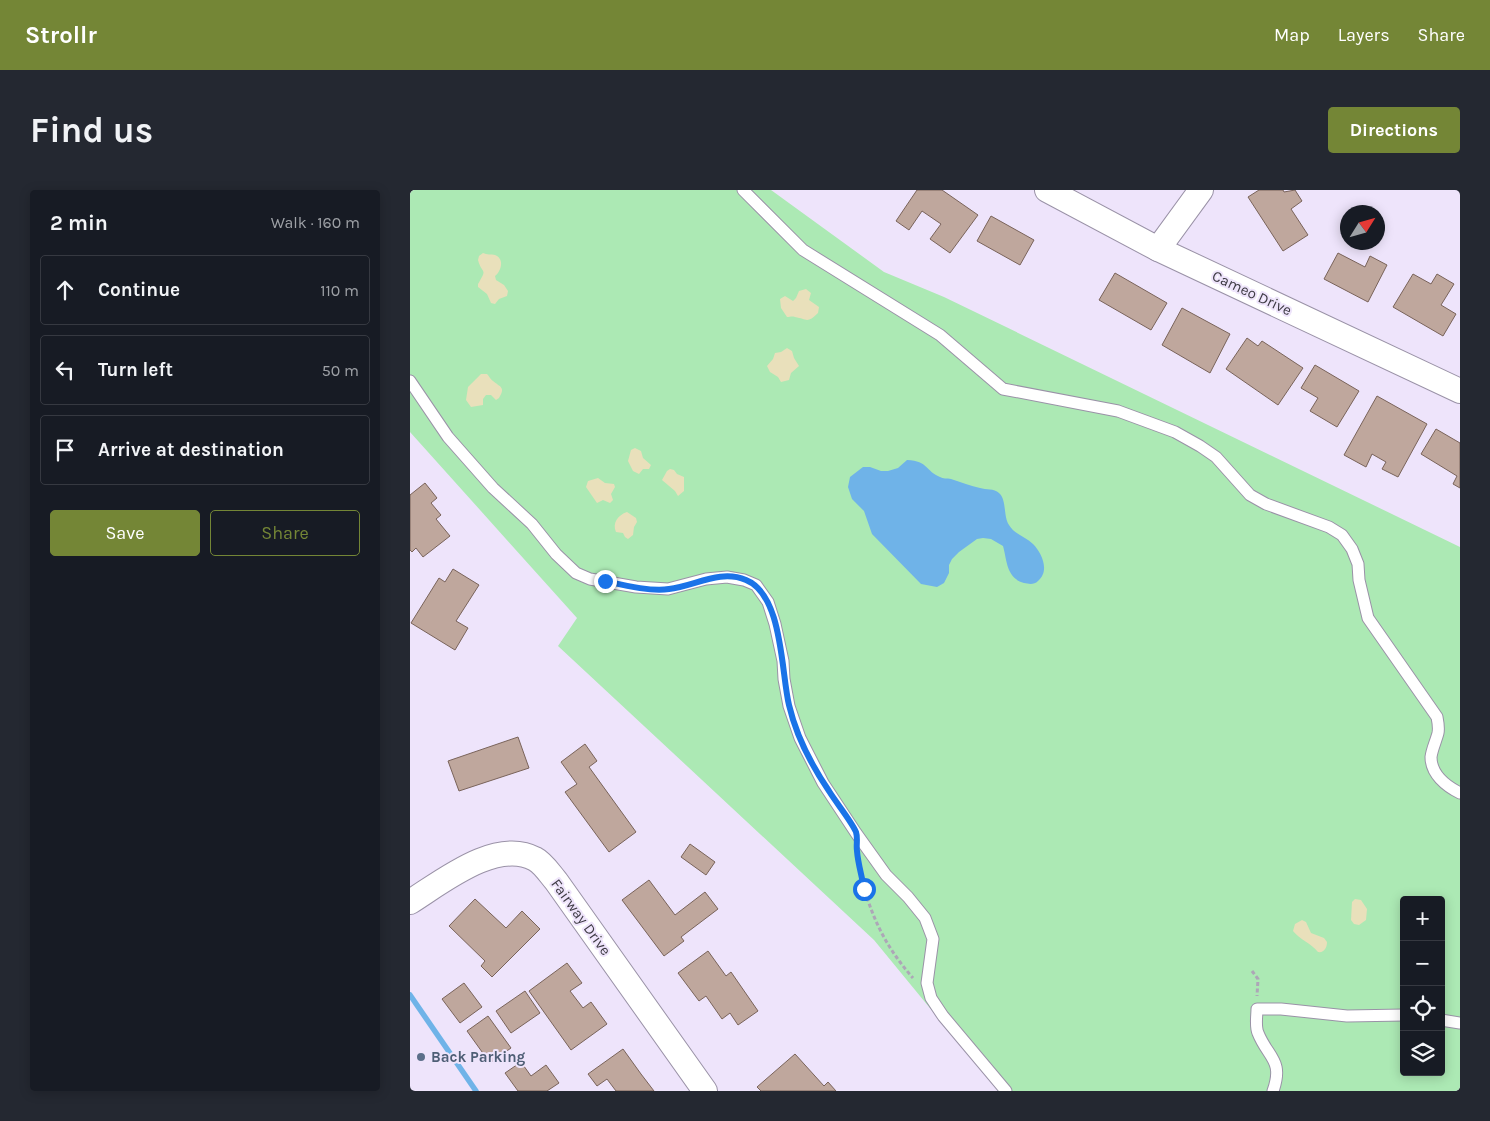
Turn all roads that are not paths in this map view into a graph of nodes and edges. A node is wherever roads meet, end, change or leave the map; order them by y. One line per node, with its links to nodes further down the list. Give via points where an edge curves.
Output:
1 (743, 190): 7 (lane, via 804,250 940,335 1003,389 1118,411 1176,432 1216,457 1250,495 1342,535 1358,564 1368,618 1437,717 1438,732 1431,757 1434,770)
2 (1046, 190): 4 (street, Cameo Drive)
3 (1201, 190): 4 (street)
4 (1158, 249): 6 (street, Cameo Drive)
5 (410, 381): 13 (lane, via 448,437 576,573 590,579 668,590 706,579 727,577 756,585 768,602 775,624 789,706 800,738 823,783 856,833 886,875 925,918 933,939 927,983 931,998)
6 (1460, 391)
7 (1460, 793)
8 (410, 902): 12 (street, Fairway Drive, via 489,857 515,852 536,860 556,881)
9 (1400, 1015): 14 (lane, via 1347,1016 1257,1009 1257,1031 1277,1066)
10 (1445, 1021): 11 (lane)
11 (1460, 1024)
12 (705, 1091)
13 (1006, 1091)
14 (1272, 1091)

